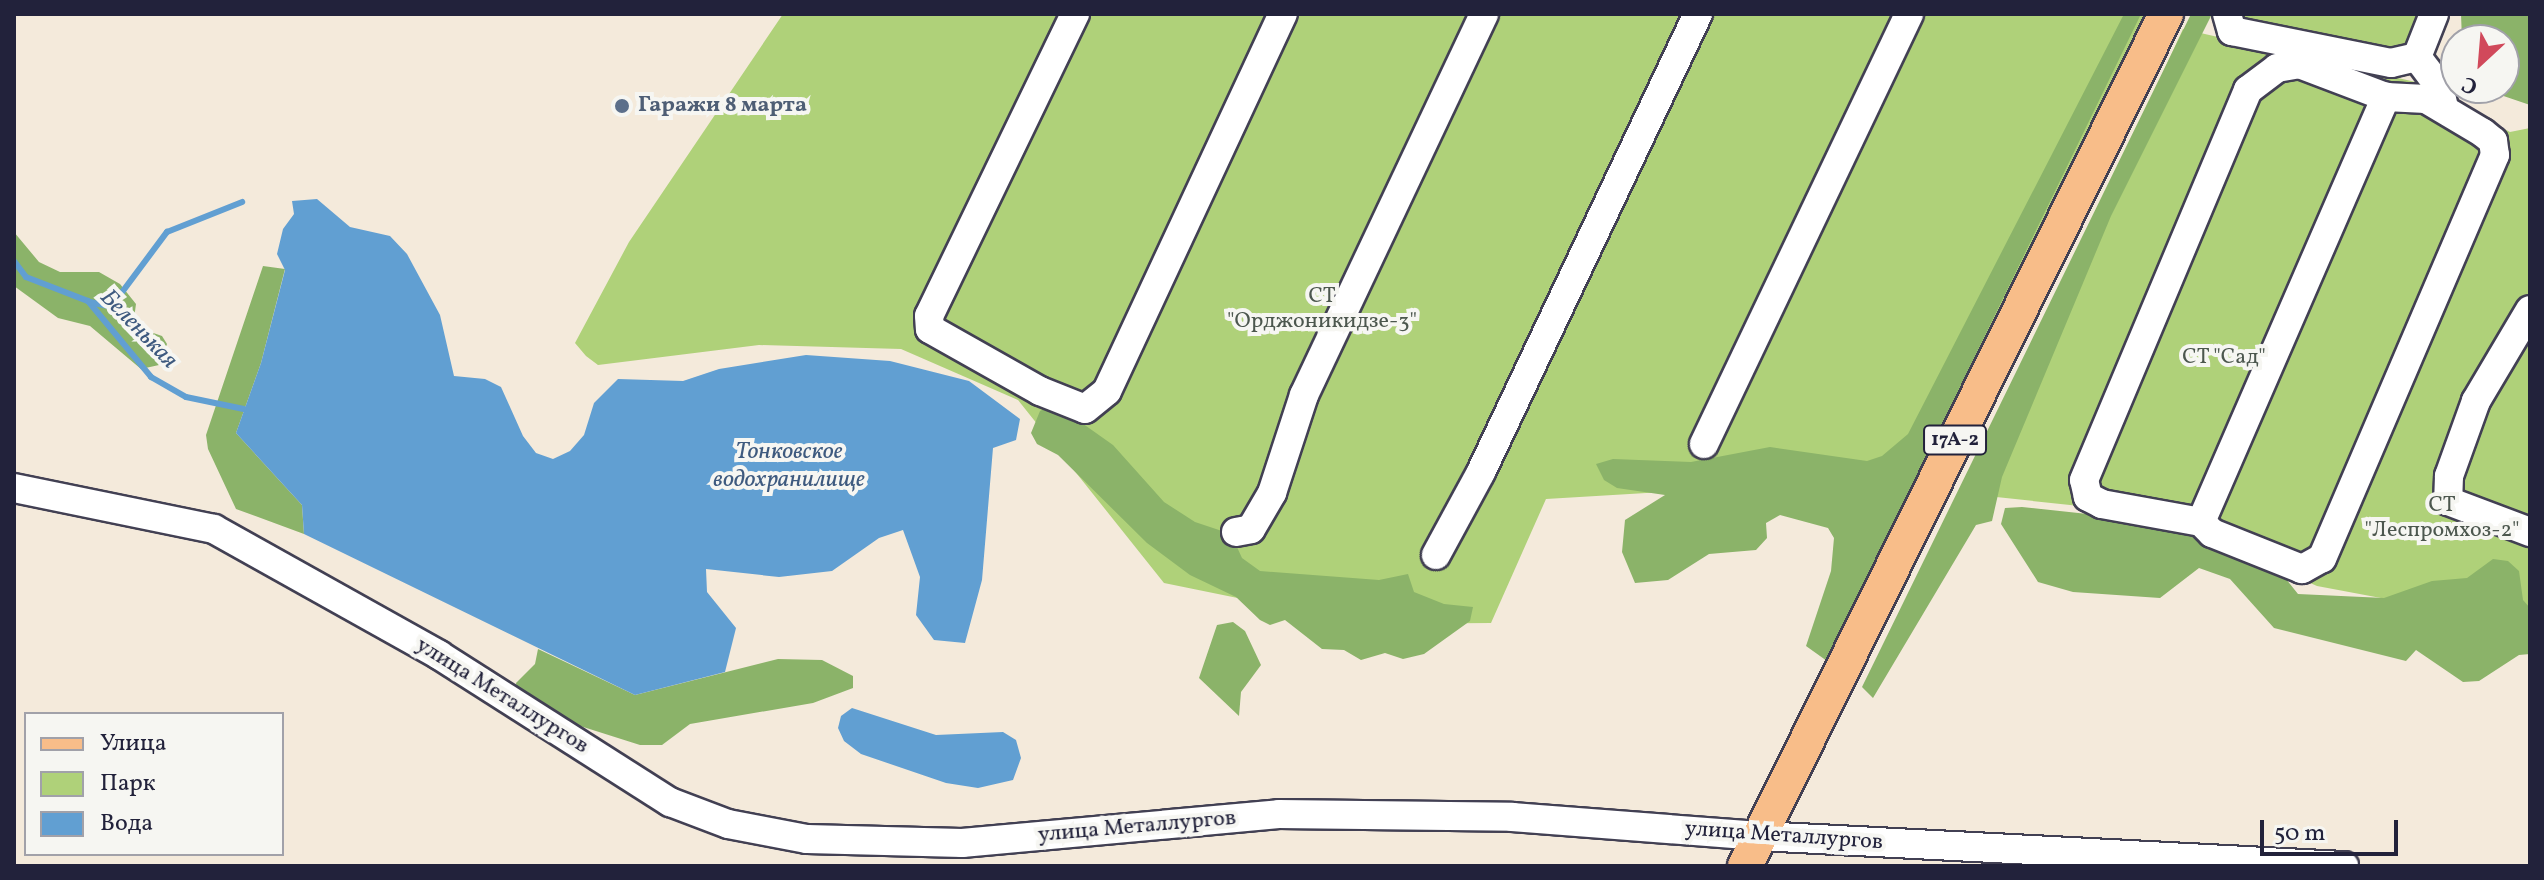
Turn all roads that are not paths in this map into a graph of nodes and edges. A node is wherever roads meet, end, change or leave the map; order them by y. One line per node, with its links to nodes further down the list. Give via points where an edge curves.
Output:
1 (1075, 14): 2 (street, via 929,316 930,329 1040,391 1085,409 1107,391)
2 (1283, 14)
3 (1484, 14): 16 (street, via 1304,395 1272,493 1251,529)
4 (1698, 14): 18 (street, via 1481,472)
5 (1909, 14): 13 (street)
6 (2166, 14): 19 (main road, 17А-2)
7 (2227, 14): 9 (street, via 2232,31 2275,36 2345,57 2391,63)
8 (2434, 14): 9 (street)
9 (2417, 57): 11 (street, via 2439,86)
10 (2386, 97): 11 (street, via 2426,99); 15 (street); 15 (street, via 2299,64 2277,68 2248,90 2084,480 2088,497 2102,504)
11 (2444, 108): 15 (street, via 2493,141 2495,155 2322,558 2302,569 2212,533)
12 (2530, 310): 17 (street, via 2476,401 2449,476 2448,501)
13 (1704, 444)
14 (14, 488): 19 (street, улица Металлургов, via 214,529 439,655 670,802 728,824 807,839 962,843 1279,814 1512,817)
15 (2201, 522)
16 (1236, 532)
17 (2530, 532)
18 (1436, 555)
19 (1752, 851): 20 (street, улица Металлургов)
20 (2344, 866)

